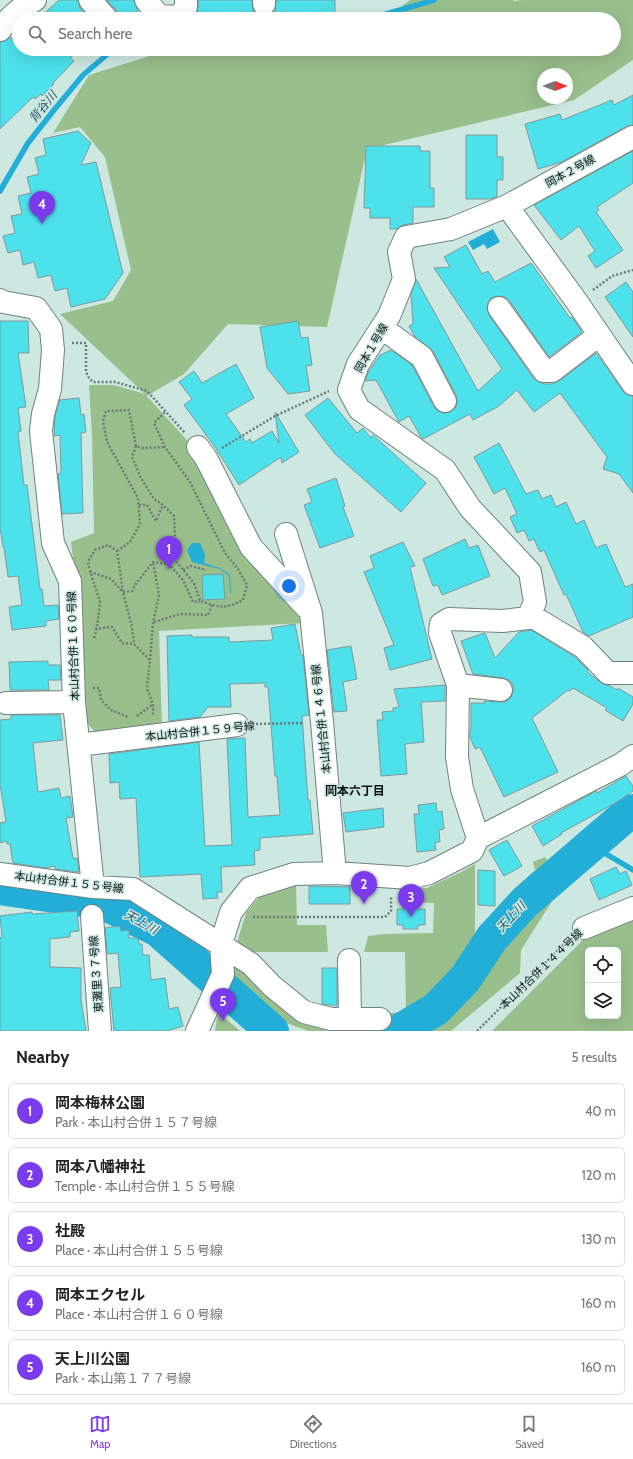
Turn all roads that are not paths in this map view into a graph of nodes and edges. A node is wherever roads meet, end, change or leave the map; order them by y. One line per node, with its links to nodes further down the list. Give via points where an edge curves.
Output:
1 (90, 0): 6 (street)
2 (146, 0): 7 (street)
3 (186, 0): 8 (street)
4 (27, 2): 5 (street)
5 (15, 12)
6 (101, 12)
7 (156, 12)
8 (182, 12)
9 (12, 14): 10 (street)
10 (0, 30)
11 (633, 137): 12 (street, 岡本２号線)
12 (508, 206): 15 (street, 岡本１号線, via 451,229 406,237 399,252 404,279 390,316); 16 (street)
13 (0, 300): 26 (street, 本山村合併１６０号線, via 36,308 51,329 53,350 50,389 41,431 53,543 70,581)
14 (499, 308): 16 (street, via 544,371 552,371)
15 (382, 328): 18 (street, via 422,357); 22 (street, 岡本１号線, via 358,364 349,390 359,410 445,470 470,508 530,572 535,602)
16 (599, 335): 17 (street)
17 (633, 384)
18 (445, 401)
19 (202, 452): 21 (street, via 252,547)
20 (286, 534): 21 (street, 本山村合併１４６号線)
21 (311, 612): 32 (street, 本山村合併１４６号線)
22 (530, 615): 23 (street, via 583,647 608,673); 24 (street, via 528,618 502,620 449,619 440,624 440,634)
23 (633, 673)
24 (458, 685): 25 (street); 31 (street, via 457,757 462,789)
25 (501, 690)
26 (74, 702): 27 (street); 29 (street, 本山村合併１６０号線)
27 (6, 703)
28 (237, 725): 29 (street, 本山村合併１５９号線)
29 (79, 745): 34 (street, 本山村合併１６０号線)
30 (633, 756): 31 (street)
31 (478, 838): 32 (street, via 472,851 429,874 410,878)
32 (335, 873): 38 (street, via 294,874 250,888 230,912)
33 (0, 874): 34 (street, 本山村合併１５５号線)
34 (93, 887): 38 (street, 本山村合併１５５号線, via 133,890)
35 (633, 908): 37 (street, 本山村合併１４４号線)
36 (92, 916): 42 (street, 東灘里３７号線)
37 (584, 928)
38 (221, 944): 41 (street, 本山村合併１５５号線, via 252,964 272,986 304,1012 331,1020); 43 (street, via 223,974)
39 (349, 960): 41 (street)
40 (380, 1019): 41 (street, 本山村合併１５５号線)
41 (350, 1020)
42 (100, 1031)
43 (197, 1031)

